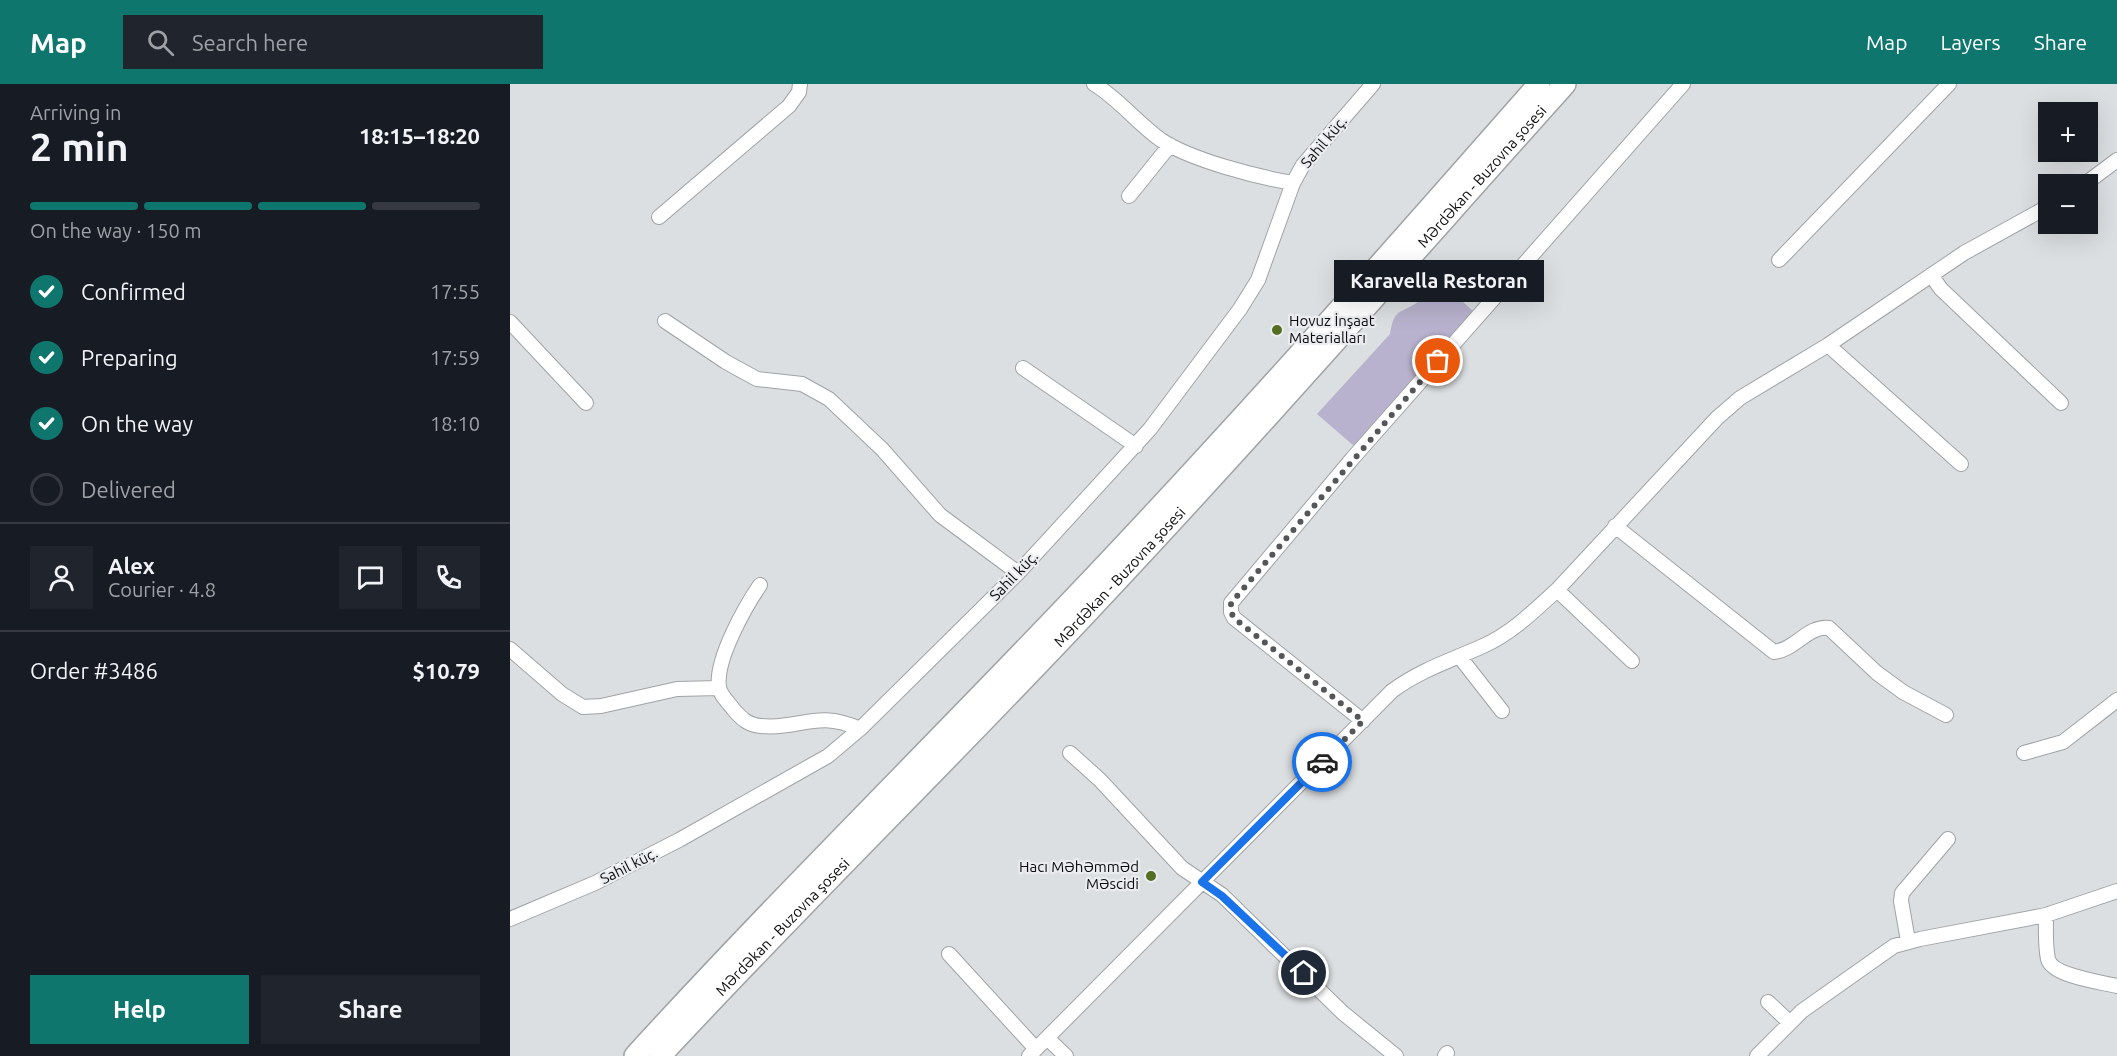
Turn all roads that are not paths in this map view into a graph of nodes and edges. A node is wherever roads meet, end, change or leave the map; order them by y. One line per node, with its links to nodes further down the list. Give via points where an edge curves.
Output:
1 (800, 84): 14 (street, via 789,106)
2 (1094, 84): 8 (street)
3 (1539, 84): 53 (main road, Mərdəkan - Buzovna şosesi, via 1113,557)
4 (1565, 84): 54 (main road, Mərdəkan - Buzovna şosesi, via 1095,604)
5 (1683, 84): 37 (street, via 1352,459 1231,603 1234,618)
6 (1949, 84): 15 (street)
7 (1365, 87): 11 (street, Sahil küç.)
8 (1170, 145): 11 (street, via 1237,169); 12 (street)
9 (2117, 160): 10 (street)
10 (2098, 174)
11 (1293, 183): 24 (street, Sahil küç., via 1264,268 1251,292)
12 (1129, 196)
13 (2038, 212): 16 (street)
14 (659, 217)
15 (1779, 260)
16 (1931, 275): 20 (street); 23 (street)
17 (665, 321): 27 (street, via 757,379 802,384 829,399 882,449 940,515)
18 (510, 322): 19 (street)
19 (515, 341): 22 (street)
20 (1828, 345): 25 (street); 26 (street, via 1730,406)
21 (1023, 368): 24 (street)
22 (586, 403)
23 (2061, 403)
24 (1136, 446): 27 (street, Sahil küç.)
25 (1961, 464)
26 (1615, 526): 29 (street); 36 (street, via 1774,652 1783,651 1813,630 1829,628 1877,674)
27 (1018, 573): 38 (street, Sahil küç.)
28 (760, 585): 33 (street, via 736,626 724,657)
29 (1557, 590): 31 (street, via 1502,636); 32 (street)
30 (510, 649): 33 (street, via 562,694 583,706 601,706 677,689)
31 (1459, 656): 35 (street); 37 (street, via 1404,682)
32 (1632, 661)
33 (719, 688): 38 (street, via 743,720 752,725 834,719)
34 (2117, 700): 40 (street, via 2063,742)
35 (1503, 711)
36 (1946, 715)
37 (1363, 721): 42 (street)
38 (860, 729): 45 (street, Sahil küç., via 828,756 679,840 595,883)
39 (1070, 753): 42 (street, via 1182,868)
40 (2024, 753)
41 (1948, 839): 46 (street, via 1902,892 1900,901)
42 (1202, 882): 51 (street); 56 (street, via 1222,896 1343,1013)
43 (2117, 891): 44 (street)
44 (2046, 915): 46 (street); 48 (street, via 2051,966)
45 (510, 919)
46 (1908, 941): 50 (street, via 1870,960)
47 (949, 954): 52 (street)
48 (2117, 986)
49 (1768, 1002): 50 (street)
50 (1790, 1022): 57 (street)
51 (1047, 1038): 52 (street); 55 (street)
52 (1032, 1052)
53 (635, 1056)
54 (660, 1056)
55 (1066, 1056)
56 (1396, 1056)
57 (1757, 1056)

